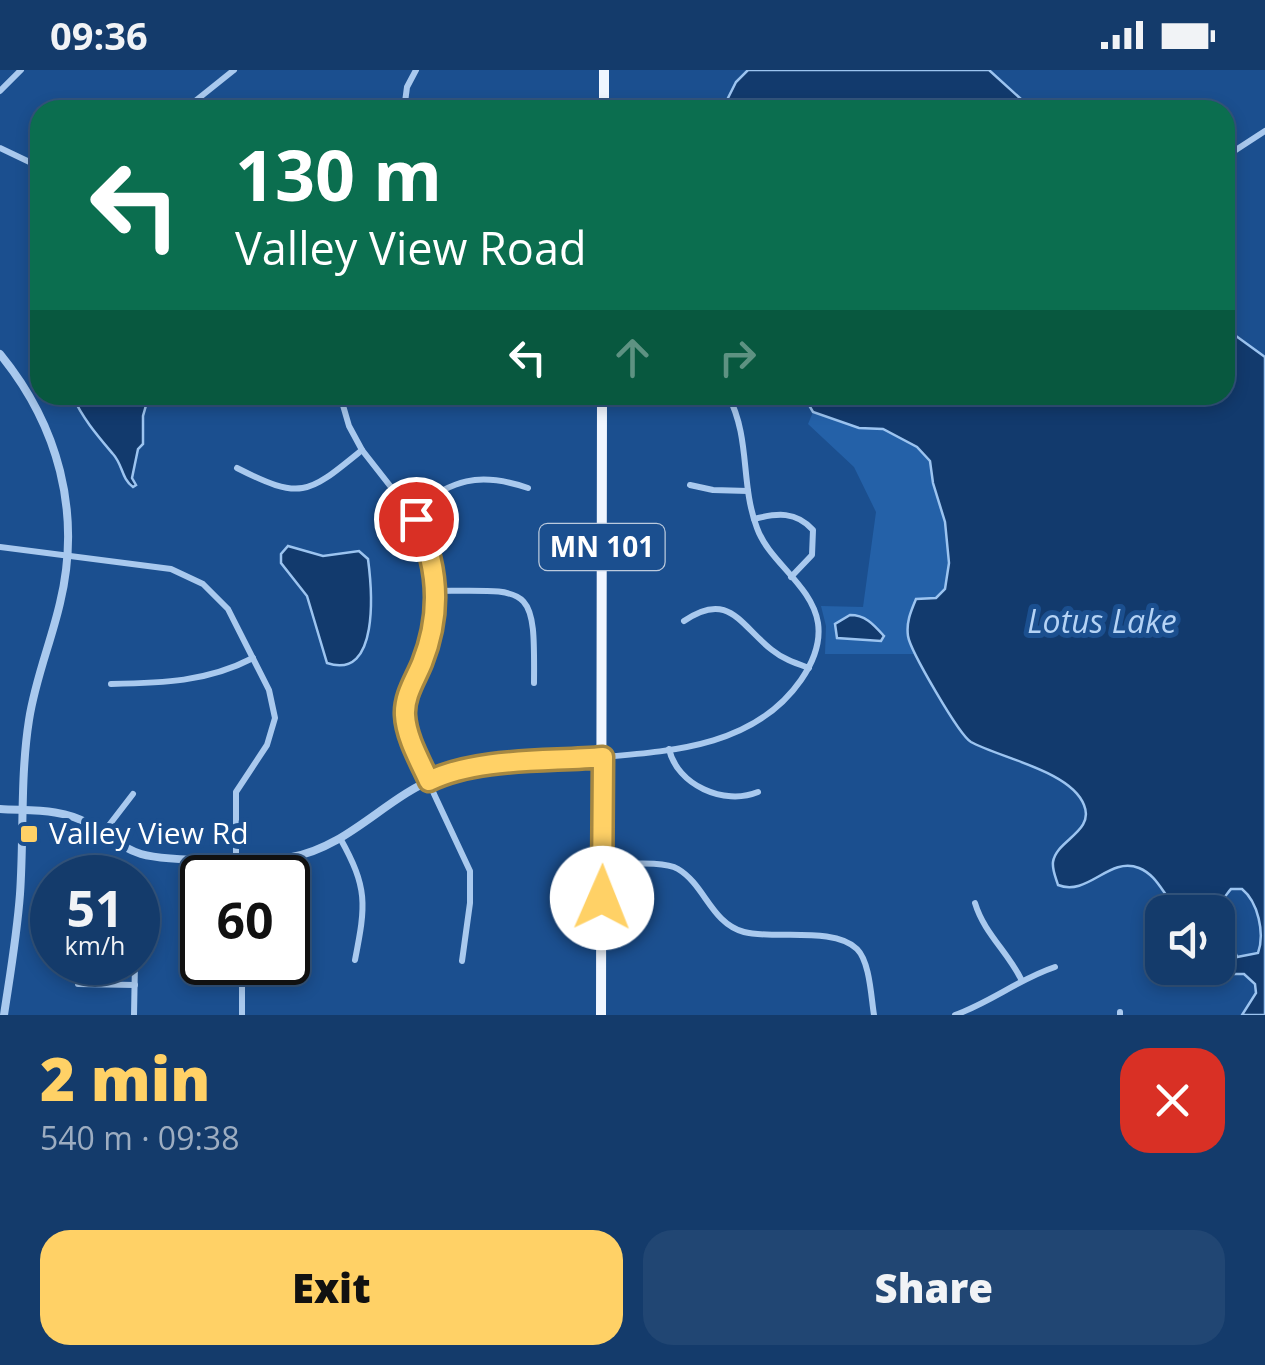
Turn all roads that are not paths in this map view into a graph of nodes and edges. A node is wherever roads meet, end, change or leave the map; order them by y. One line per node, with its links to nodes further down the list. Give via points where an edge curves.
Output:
1 (20, 70): 5 (street)
2 (234, 70): 6 (street)
3 (416, 70): 7 (street)
4 (604, 70): 8 (main road)
5 (0, 90)
6 (196, 100)
7 (405, 100)
8 (604, 100)
9 (1265, 132): 11 (street)
10 (0, 148): 12 (street)
11 (1235, 151)
12 (30, 162)
13 (0, 354): 14 (street)
14 (30, 398)
15 (35, 405): 27 (street, via 56,452 68,512)
16 (343, 405): 19 (street)
17 (602, 405): 36 (main road, MN 101)
18 (733, 405): 23 (street, via 746,450)
19 (362, 450): 20 (street, via 307,488 282,489); 24 (street)
20 (237, 468)
21 (690, 485): 23 (street)
22 (528, 488): 24 (street, via 496,479 462,481)
23 (748, 491): 25 (street)
24 (411, 510): 29 (street, via 425,536)
25 (754, 519): 28 (street); 28 (street, via 798,516 813,530 812,555)
26 (0, 547): 27 (street)
27 (68, 556): 31 (street, via 188,575 228,609); 41 (street, via 29,720)
28 (792, 577): 32 (street, via 818,624)
29 (436, 590): 34 (street, via 505,590 522,600 533,618); 37 (street, via 428,647 405,710)
30 (684, 621): 32 (street, via 710,608 726,610 784,659)
31 (253, 658): 33 (street, via 191,681); 44 (street, via 275,718 268,745 236,792)
32 (808, 668): 35 (street, via 787,700 742,732)
33 (112, 684)
34 (534, 684)
35 (669, 749): 36 (street); 38 (street, via 687,780 715,794)
36 (603, 757): 37 (street, via 484,766); 47 (main road, MN 101)
37 (429, 781): 43 (street); 50 (street, via 470,871)
38 (758, 792)
39 (133, 794): 42 (street)
40 (0, 810): 41 (street)
41 (24, 810): 42 (street, via 61,813); 55 (street)
42 (103, 833): 46 (street, via 146,855)
43 (340, 838): 45 (street); 49 (street, via 363,894)
44 (236, 855)
45 (298, 855)
46 (180, 856)
47 (602, 864): 58 (main road, MN 101); 59 (street, via 679,869 720,918 746,932 847,942 863,960)
48 (975, 903): 52 (street, via 980,922)
49 (355, 960)
50 (462, 961)
51 (1055, 967): 52 (street)
52 (1022, 979): 60 (street)
53 (135, 985): 56 (street)
54 (242, 985): 57 (street)
55 (4, 1015)
56 (134, 1015)
57 (242, 1015)
58 (601, 1015)
59 (874, 1015)
60 (956, 1015)

